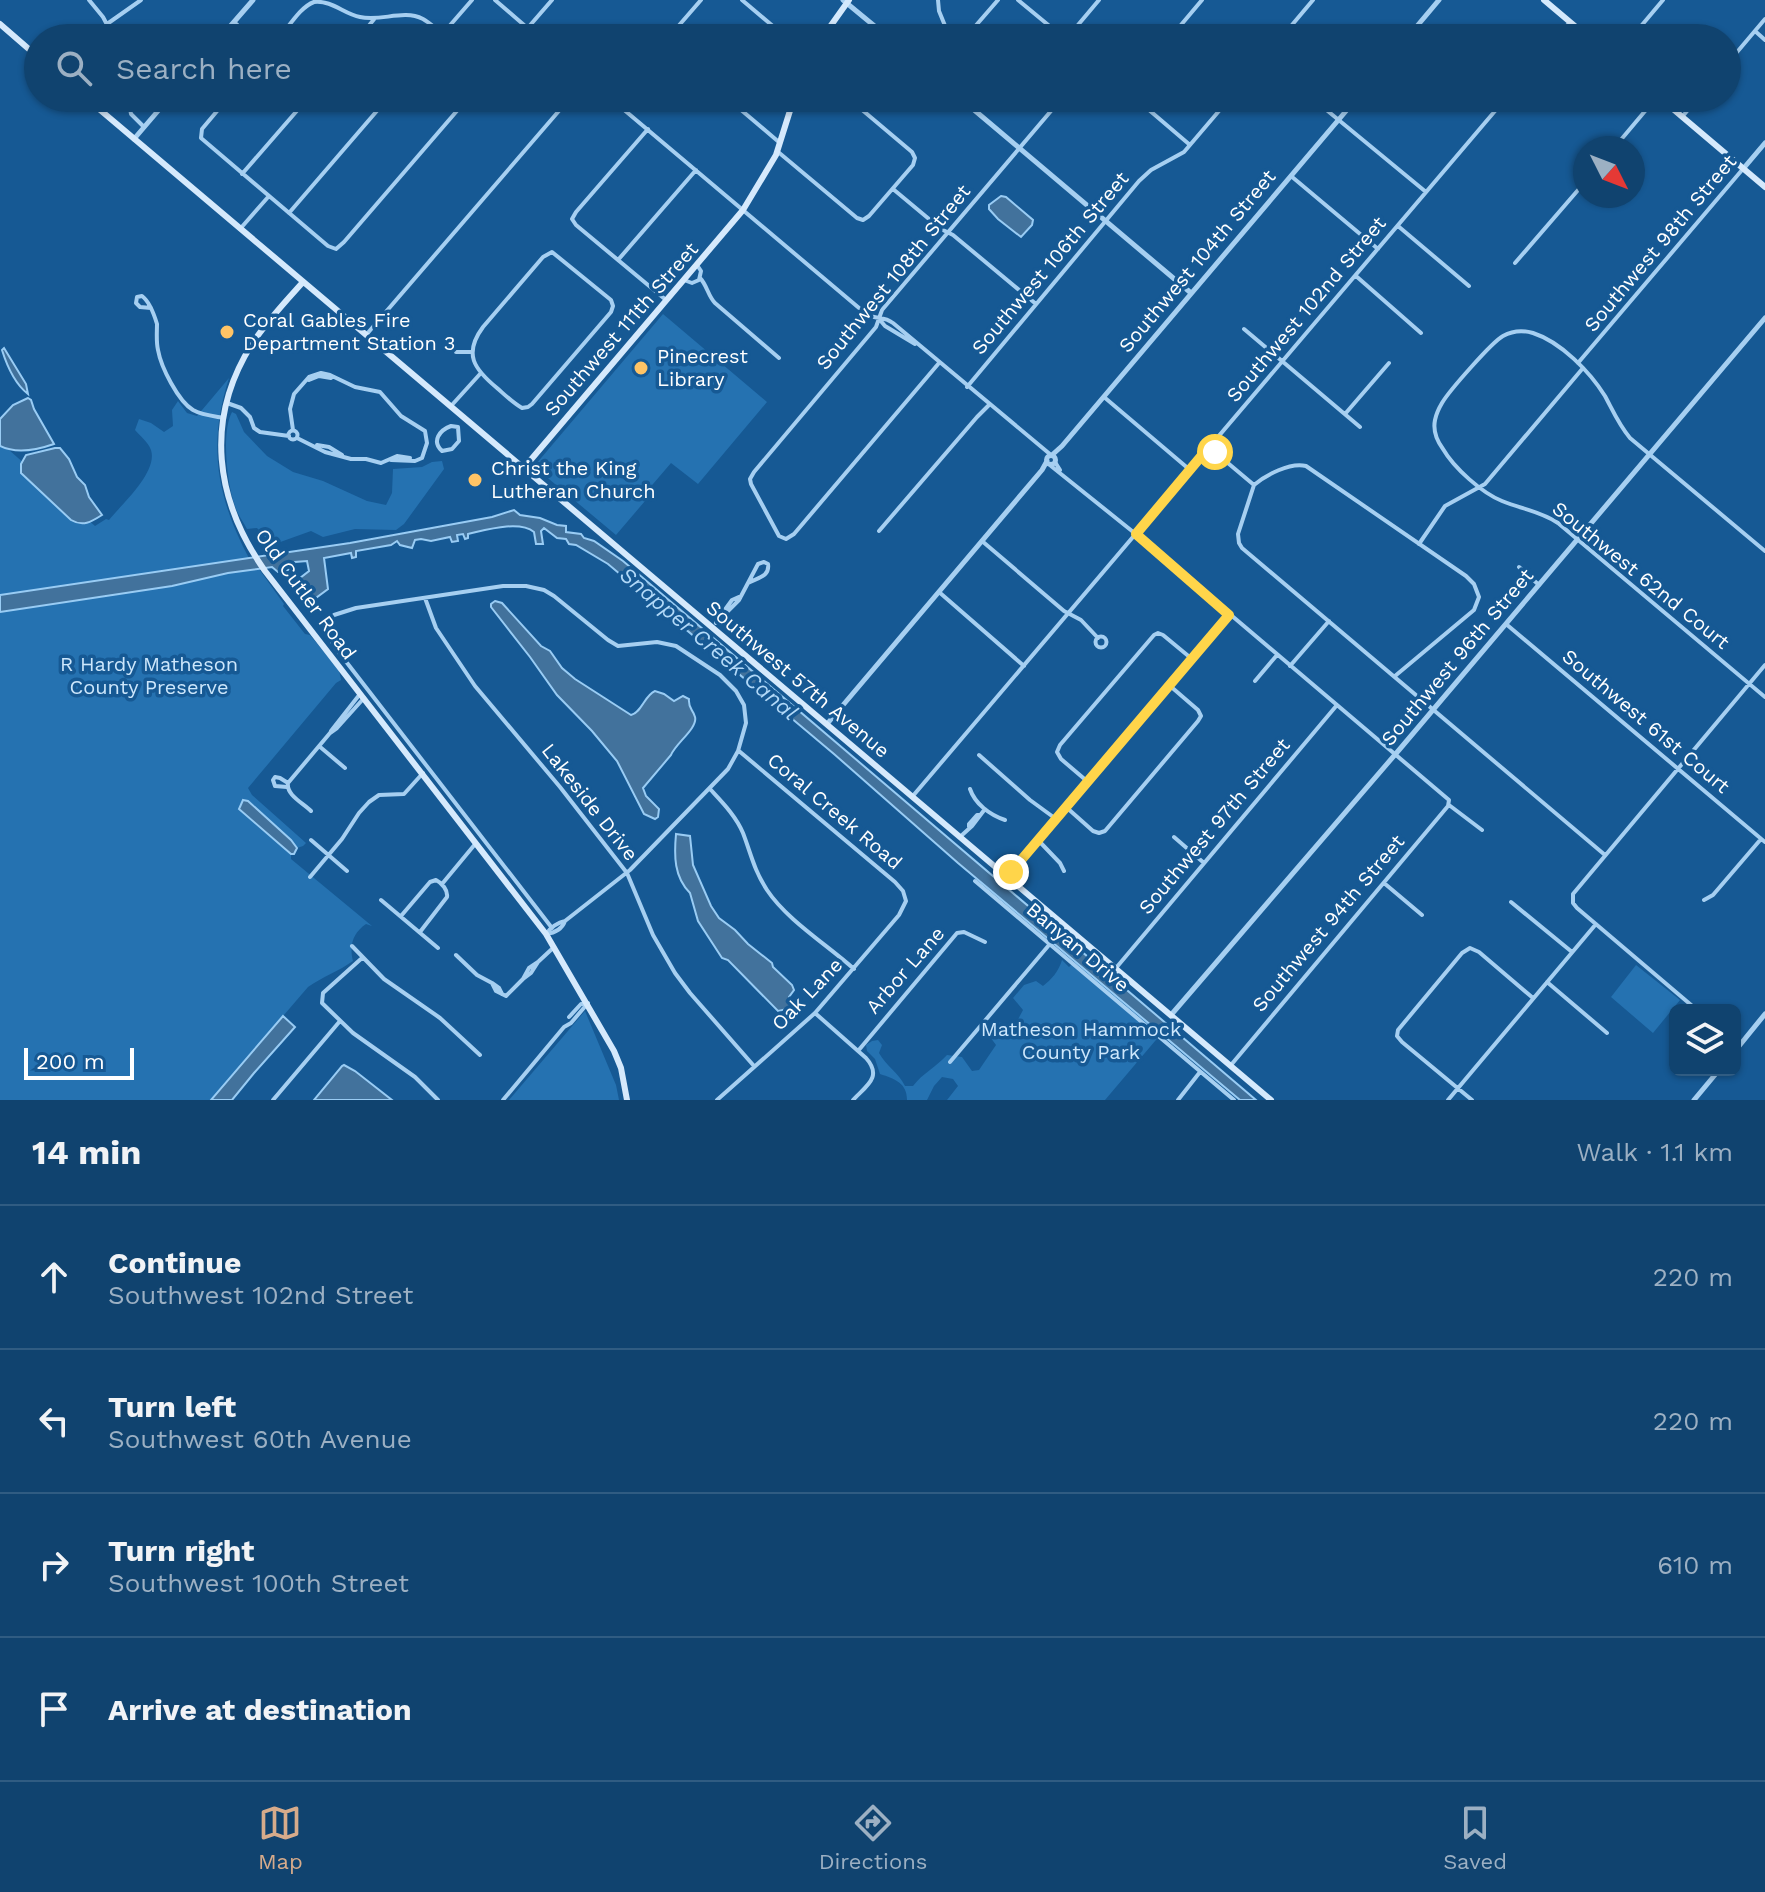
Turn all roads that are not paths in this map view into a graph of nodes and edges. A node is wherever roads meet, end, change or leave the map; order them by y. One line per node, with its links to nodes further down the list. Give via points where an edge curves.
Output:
1 (89, 0): 25 (street)
2 (141, 0): 25 (street)
3 (253, 0): 22 (street)
4 (472, 0): 30 (street)
5 (495, 0): 31 (street)
6 (552, 0): 32 (street)
7 (701, 0): 33 (street)
8 (742, 0): 34 (street)
9 (938, 0): 37 (street)
10 (998, 0): 38 (street)
11 (1018, 0): 39 (street)
12 (1099, 0): 40 (street)
13 (1202, 0): 41 (street)
14 (1313, 0): 42 (street)
15 (1439, 0): 43 (street)
16 (1663, 0): 45 (street)
17 (326, 1): 20 (street, via 353,15); 27 (street, via 314,2)
18 (846, 1): 35 (main road); 36 (street)
19 (1548, 1): 23 (main road)
20 (375, 18): 28 (street); 29 (street, via 418,17)
21 (1765, 19): 46 (street)
22 (234, 22): 26 (street)
23 (1570, 22): 44 (main road)
24 (0, 24): 48 (main road)
25 (107, 24)
26 (236, 24)
27 (292, 24)
28 (370, 24)
29 (426, 24)
30 (451, 24)
31 (523, 24)
32 (531, 24)
33 (680, 24)
34 (770, 24)
35 (831, 24)
36 (873, 24)
37 (944, 24)
38 (977, 24)
39 (1048, 24)
40 (1078, 24)
41 (1182, 24)
42 (1293, 24)
43 (1420, 24)
44 (1572, 24)
45 (1643, 24)
46 (1755, 31): 47 (street); 49 (street)
47 (1765, 40)
48 (24, 45)
49 (1741, 48)
50 (108, 112): 74 (main road)
51 (130, 112): 74 (street); 75 (street)
52 (157, 112): 75 (street)
53 (216, 112): 86 (street, via 201,138)
54 (296, 112): 86 (street)
55 (376, 112): 94 (street)
56 (456, 112): 94 (street, via 338,248 328,246)
57 (558, 112): 116 (street)
58 (629, 112): 76 (street)
59 (743, 112): 79 (street)
60 (790, 112): 79 (main road, Southwest 111th Street)
61 (865, 112): 89 (street, via 915,158)
62 (976, 112): 82 (street)
63 (1050, 112): 82 (street, Southwest 108th Street)
64 (1151, 112): 81 (street)
65 (1218, 112): 81 (street, Southwest 106th Street)
66 (1330, 112): 73 (street)
67 (1345, 112): 73 (street, Southwest 104th Street)
68 (1494, 112): 90 (street, Southwest 102nd Street)
69 (1646, 112): 77 (street)
70 (1676, 112): 72 (main road)
71 (1686, 112): 72 (street)
72 (1682, 117): 84 (main road)
73 (1339, 119): 87 (street, Southwest 104th Street); 90 (street)
74 (125, 123): 78 (main road)
75 (144, 127): 78 (street)
76 (648, 129): 85 (street); 100 (street, via 572,219)
77 (1625, 136)
78 (134, 139): 97 (main road)
79 (780, 143): 83 (main road, Southwest 111th Street)
80 (1765, 143): 84 (street, Southwest 98th Street)
81 (1190, 145): 95 (street, Southwest 106th Street, via 1144,176)
82 (1019, 149): 95 (street); 98 (street, Southwest 108th Street)
83 (777, 151): 89 (street, via 863,220); 93 (main road, Southwest 111th Street)
84 (1743, 169): 88 (main road); 123 (street, Southwest 98th Street)
85 (696, 170): 93 (street); 100 (street)
86 (242, 174): 91 (street)
87 (1291, 176): 99 (street); 108 (street, Southwest 104th Street)
88 (1765, 187)
89 (893, 189): 98 (street)
90 (1426, 192): 96 (street, Southwest 102nd Street)
91 (269, 196): 94 (street); 97 (street)
92 (1573, 196): 101 (street)
93 (743, 210): 102 (main road, Southwest 111th Street); 112 (street, via 865,313)
94 (289, 213)
95 (1105, 221): 108 (street); 110 (street, Southwest 106th Street)
96 (1398, 226): 99 (street, Southwest 102nd Street); 107 (street)
97 (240, 229): 106 (main road)
98 (948, 232): 110 (street); 112 (street, Southwest 108th Street)
99 (1378, 249): 103 (street, Southwest 102nd Street)
100 (618, 260): 109 (street)
101 (1515, 263)
102 (697, 265): 104 (main road, Southwest 111th Street); 105 (street)
103 (1355, 276): 115 (street); 120 (street, Southwest 102nd Street)
104 (684, 280): 105 (street); 109 (main road, Southwest 111th Street)
105 (699, 280): 119 (street, via 715,303)
106 (303, 282): 116 (main road, Southwest 57th Avenue); 128 (main road, Old Cutler Road, via 253,343)
107 (1469, 286)
108 (1191, 293): 127 (street, Southwest 104th Street)
109 (667, 300): 144 (main road, Southwest 111th Street)
110 (1036, 304): 126 (street, Southwest 106th Street)
111 (151, 308): 133 (street, via 159,354 181,399 200,413)
112 (879, 318): 121 (street, via 887,318); 121 (street, Southwest 108th Street, via 751,476 779,536 794,534)
113 (1765, 318): 142 (street, Southwest 96th Street)
114 (1244, 329): 120 (street)
115 (1421, 333)
116 (366, 335): 130 (main road, Southwest 57th Avenue)
117 (456, 352): 118 (street)
118 (472, 352): 125 (street); 125 (street, via 483,327 550,252 613,304 527,408)
119 (779, 358)
120 (1283, 362): 131 (street); 141 (street, Southwest 102nd Street)
121 (939, 363): 126 (street)
122 (1389, 363): 131 (street)
123 (1578, 363): 124 (street); 147 (street, Southwest 62nd Court, via 1535,334 1510,333 1497,340 1448,395 1435,418 1436,432 1443,450)
124 (1583, 368): 142 (street, via 1625,432); 147 (street)
125 (480, 374): 130 (street)
126 (967, 387): 129 (street)
127 (1103, 397): 143 (street, Southwest 104th Street); 145 (street)
128 (227, 403): 133 (main road, Old Cutler Road); 137 (street, via 241,408 260,432)
129 (988, 404): 143 (street); 148 (street)
130 (451, 406): 132 (main road, Southwest 57th Avenue)
131 (1345, 414): 135 (street)
132 (465, 417): 134 (street); 144 (main road, Southwest 57th Avenue)
133 (224, 418): 174 (main road, Old Cutler Road, via 225,485 237,525 265,571)
134 (457, 426): 139 (street, via 442,430); 139 (street, via 454,448 442,451)
135 (1360, 427)
136 (293, 430): 137 (street); 138 (street); 140 (street, via 292,398 305,381 321,373 380,392 404,418 424,429)
137 (289, 436): 138 (street)
138 (297, 438): 140 (street, via 325,452 378,463 402,455 417,461)
139 (436, 442): 140 (street)
140 (427, 443)
141 (1209, 447): 145 (street, Southwest 102nd Street); 146 (street)
142 (1650, 454): 150 (street, Southwest 96th Street); 153 (street)
143 (1051, 460): 149 (street); 151 (street, Southwest 104th Street)
144 (523, 469): 163 (main road, Southwest 57th Avenue)
145 (1190, 470): 149 (street, Southwest 102nd Street)
146 (1254, 485): 152 (street, via 1303,465); 161 (street, via 1239,543)
147 (1480, 487): 150 (street, Southwest 62nd Court, via 1542,514); 152 (street, via 1447,504)
148 (879, 531)
149 (1136, 534): 159 (street, Southwest 102nd Street); 160 (street)
150 (1578, 539): 156 (street, Southwest 96th Street); 172 (street, Southwest 62nd Court)
151 (982, 541): 157 (street, Southwest 104th Street); 159 (street)
152 (1419, 544): 170 (street, via 1472,581 1478,600 1471,613)
153 (1765, 551)
154 (1519, 567): 156 (street)
155 (748, 583): 155 (street, via 765,575 768,564 758,564); 163 (street, via 736,605)
156 (1539, 585): 162 (street, Southwest 96th Street)
157 (939, 592): 168 (street); 178 (street, Southwest 104th Street)
158 (425, 598): 180 (street, via 526,586 554,596 618,646 676,646 720,675 741,698 746,723); 208 (street, Lakeside Drive, via 436,628 475,686); 221 (street, Old Cutler Road, via 334,615 328,634)
159 (1069, 613): 164 (street); 168 (street, Southwest 102nd Street)
160 (1229, 615): 165 (street); 166 (street)
161 (1329, 621): 169 (street); 170 (street)
162 (1506, 624): 177 (street, Southwest 96th Street); 184 (street, Southwest 61st Court)
163 (714, 625): 178 (main road, Southwest 57th Avenue)
164 (1098, 638)
165 (1277, 655): 169 (street); 171 (street)
166 (1192, 659): 173 (street); 186 (street, via 1158,633 1070,733 1057,752)
167 (1765, 665): 172 (street)
168 (1024, 666): 189 (street, Southwest 102nd Street)
169 (1290, 666): 176 (street)
170 (1395, 677): 177 (street)
171 (1255, 681)
172 (1749, 684): 175 (street, Southwest 62nd Court); 184 (street)
173 (1169, 685): 186 (street); 191 (street, via 1201,715 1106,830 1093,831)
174 (362, 696): 179 (street); 185 (main road, Old Cutler Road)
175 (1765, 697)
176 (1337, 705): 181 (street); 205 (street, Southwest 97th Street)
177 (1433, 709): 181 (street, Southwest 96th Street); 204 (street)
178 (827, 724): 189 (main road, Southwest 57th Avenue)
179 (319, 746): 183 (street); 193 (street, via 288,785)
180 (738, 751): 187 (street); 214 (street, Coral Creek Road, via 895,882)
181 (1395, 754): 190 (street); 239 (street, Southwest 96th Street)
182 (979, 755): 195 (street)
183 (345, 768)
184 (1678, 769): 200 (street, Southwest 61st Court); 204 (street)
185 (423, 773): 202 (main road, Old Cutler Road); 203 (street, via 404,794 379,795 369,802)
186 (1088, 782): 191 (street)
187 (710, 789): 208 (street); 232 (street, via 735,819 772,897)
188 (970, 789): 192 (street)
189 (912, 797): 197 (main road, Southwest 57th Avenue)
190 (1449, 803): 196 (street); 212 (street, Southwest 94th Street)
191 (1066, 807): 195 (street)
192 (985, 809): 194 (street); 197 (street)
193 (311, 811)
194 (1005, 820)
195 (1055, 820): 201 (street)
196 (1482, 830)
197 (960, 837): 210 (main road, Southwest 57th Avenue)
198 (1174, 837): 205 (street)
199 (311, 840): 203 (street)
200 (1763, 841): 216 (street)
201 (1037, 842): 207 (street); 210 (street)
202 (476, 843): 213 (street); 221 (main road, Old Cutler Road)
203 (328, 855): 206 (street); 209 (street)
204 (1605, 855): 220 (street, via 1573,894 1575,906)
205 (1204, 863): 231 (street, Southwest 97th Street)
206 (347, 871)
207 (1064, 871)
208 (627, 873): 221 (street, via 552,934); 248 (street, Lakeside Drive, via 665,958)
209 (310, 877)
210 (1008, 877): 231 (main road, Southwest 57th Avenue)
211 (975, 881): 224 (street, Banyan Drive)
212 (1383, 882): 218 (street); 247 (street, Southwest 94th Street)
213 (442, 884): 219 (street, via 430,882); 222 (street, via 447,897)
214 (906, 899): 232 (street, Oak Lane)
215 (381, 900): 219 (street)
216 (1704, 900)
217 (1511, 902): 228 (street)
218 (1422, 915)
219 (401, 916): 222 (street)
220 (1596, 924): 228 (street); 236 (street)
221 (549, 931): 226 (main road, Old Cutler Road)
222 (420, 932): 227 (street)
223 (985, 942): 244 (street, Arbor Lane, via 964,932 956,934)
224 (1050, 944): 246 (street); 249 (street, Banyan Drive)
225 (352, 946): 230 (street)
226 (554, 947): 229 (street, via 508,995); 235 (main road, Old Cutler Road)
227 (438, 948)
228 (1572, 952): 233 (street)
229 (456, 955)
230 (362, 958): 240 (street, via 321,998); 245 (street)
231 (1116, 968): 239 (main road, Southwest 57th Avenue)
232 (854, 969): 237 (street, Oak Lane)
233 (1547, 982): 234 (street); 242 (street)
234 (1533, 998): 251 (street); 251 (street, via 1470,948 1400,1027 1402,1042)
235 (588, 1003): 241 (street); 241 (street, via 581,1004); 255 (main road, Old Cutler Road, via 619,1061)
236 (1690, 1004)
237 (815, 1013): 244 (street); 248 (street, Oak Lane)
238 (1765, 1014): 243 (street)
239 (1171, 1015): 247 (main road, Southwest 57th Avenue)
240 (340, 1021): 252 (street); 253 (street, via 410,1072)
241 (564, 1027): 254 (street)
242 (1607, 1033)
243 (1741, 1040)
244 (858, 1051): 257 (street, via 874,1071)
245 (480, 1055)
246 (950, 1062)
247 (1231, 1065): 260 (main road, Southwest 57th Avenue)
248 (754, 1066): 256 (street, Oak Lane)
249 (1200, 1072): 258 (street); 259 (street, Banyan Drive)
250 (1714, 1076): 263 (street)
251 (1458, 1089): 261 (street); 262 (street)
252 (273, 1100)
253 (438, 1100)
254 (503, 1100)
255 (627, 1100)
256 (717, 1100)
257 (853, 1100)
258 (1178, 1100)
259 (1234, 1100)
260 (1271, 1100)
261 (1448, 1100)
262 (1472, 1100)
263 (1694, 1100)

